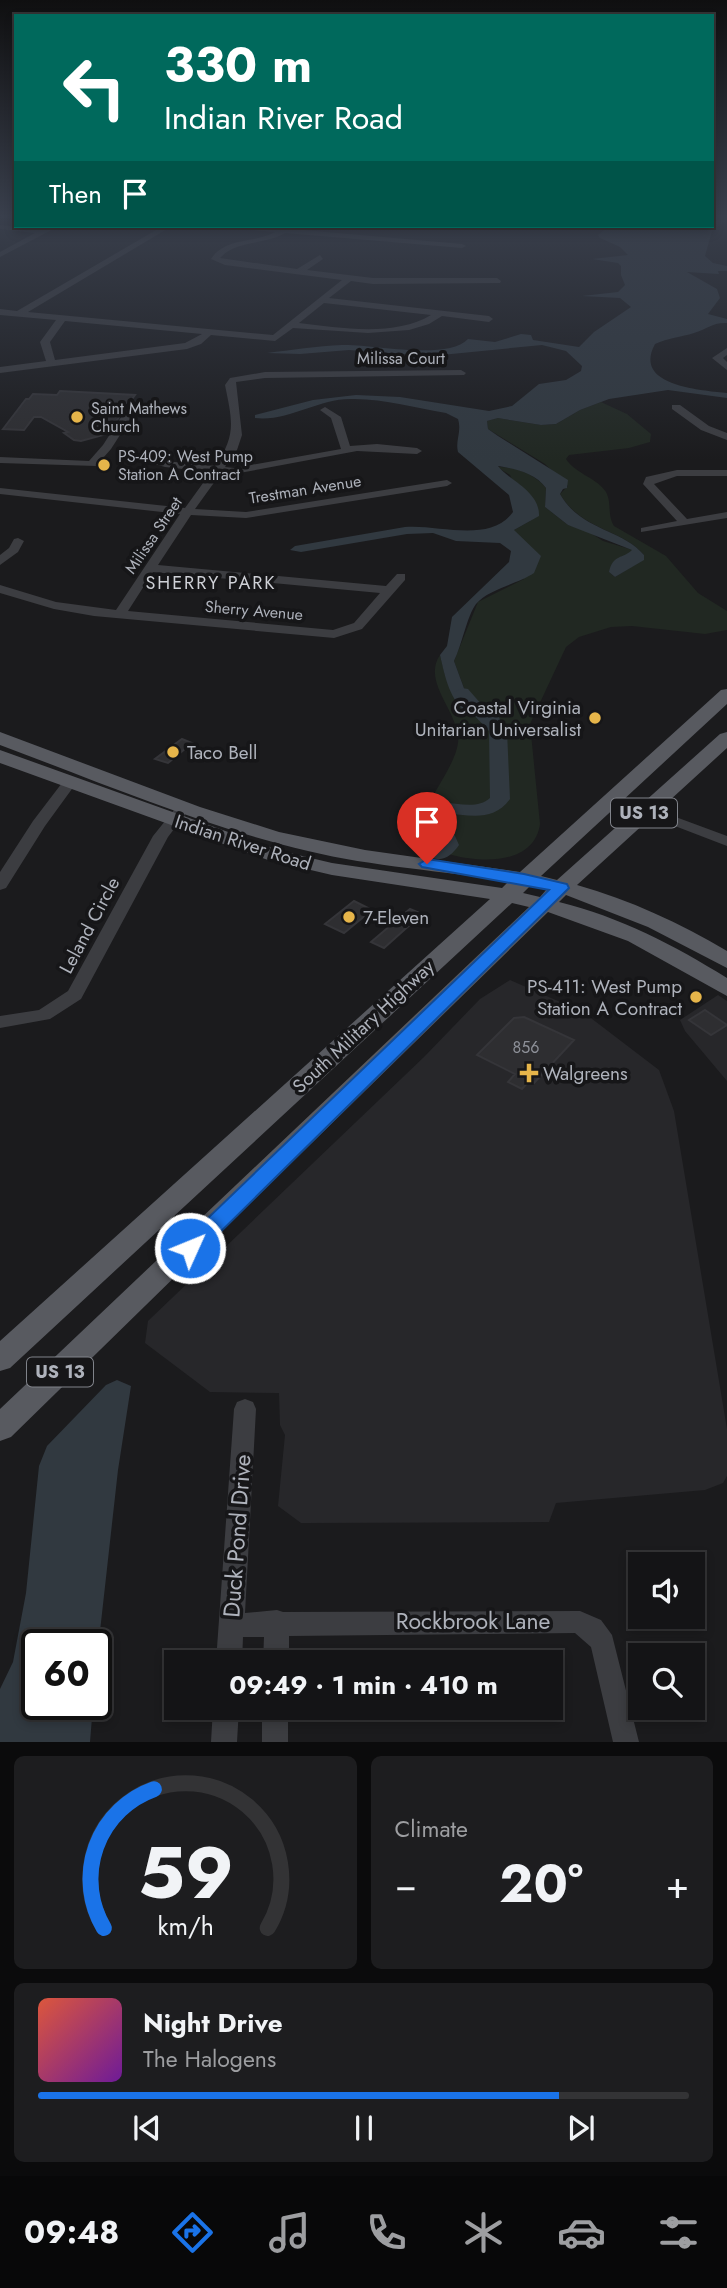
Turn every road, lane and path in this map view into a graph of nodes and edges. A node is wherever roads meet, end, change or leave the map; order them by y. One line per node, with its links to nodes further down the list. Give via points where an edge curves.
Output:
1 (46, 297): 5 (street)
2 (325, 297): 3 (street)
3 (322, 300): 6 (street); 9 (street)
4 (0, 312): 5 (street)
5 (18, 314): 7 (street)
6 (438, 315): 8 (street); 9 (street, via 427,323 402,328)
7 (62, 318): 10 (street); 12 (street, via 45,342)
8 (489, 319)
9 (292, 325): 10 (street, via 275,338)
10 (209, 332): 12 (street, via 187,346)
11 (727, 351): 13 (street, via 717,358)
12 (51, 364): 14 (street)
13 (727, 367)
14 (0, 370)
15 (461, 373): 16 (street, Milissa Court)
16 (342, 374): 25 (street, Milissa Street, via 255,375 233,380 237,435)
17 (676, 407): 20 (street)
18 (326, 410): 21 (street, via 336,417)
19 (129, 413): 24 (street, via 92,464)
20 (727, 437)
21 (346, 449): 22 (street); 25 (street, via 240,470)
22 (417, 452)
23 (139, 458): 25 (street)
24 (0, 460)
25 (218, 469): 29 (street, Milissa Street)
26 (727, 473): 31 (street, via 654,477 648,484)
27 (447, 483): 29 (street, Trestman Avenue, via 264,514)
28 (0, 491): 29 (street, Trestman Avenue)
29 (187, 512): 35 (street, Milissa Street)
30 (727, 515): 31 (street)
31 (684, 522): 32 (street)
32 (645, 530)
33 (18, 541): 34 (street)
34 (0, 561)
35 (150, 569): 38 (street); 39 (street, Milissa Street)
36 (401, 577): 38 (street, Sherry Avenue)
37 (0, 589): 39 (street, Sherry Avenue, via 54,605)
38 (390, 590): 39 (street, Sherry Avenue, via 358,626 334,634)
39 (119, 615)
40 (727, 694): 49 (main road, South Military Highway / US 13)
41 (0, 738): 46 (main road, Indian River Road)
42 (727, 738): 45 (main road, South Military Highway / US 13)
43 (0, 756): 44 (main road, Indian River Road)
44 (70, 782): 46 (main road, Indian River Road); 48 (street)
45 (646, 810): 47 (street); 50 (main road, South Military Highway / US 13)
46 (179, 813): 49 (main road, Indian River Road, via 312,846); 54 (street, Leland Circle, via 161,836 75,995 44,1015)
47 (727, 841)
48 (0, 885)
49 (516, 887): 50 (main road, Indian River Road); 51 (main road, Indian River Road); 55 (main road, South Military Highway / US 13)
50 (561, 888): 51 (main road, South Military Highway / US 13); 52 (main road, Indian River Road, via 658,924)
51 (545, 903): 53 (main road, Indian River Road, via 636,936); 57 (main road, South Military Highway / US 13)
52 (727, 961)
53 (727, 988)
54 (0, 1022)
55 (0, 1359)
56 (245, 1409): 59 (street, Duck Pond Drive)
57 (0, 1428)
58 (277, 1622): 59 (street, Rockbrook Lane); 61 (street); 66 (street, Rockbrook Lane, via 575,1621 590,1625 603,1644)
59 (231, 1625): 60 (street, Duck Pond Drive)
60 (230, 1650)
61 (276, 1650)
62 (225, 1720): 64 (street)
63 (275, 1720): 65 (street)
64 (223, 1742)
65 (275, 1742)
66 (626, 1742)

